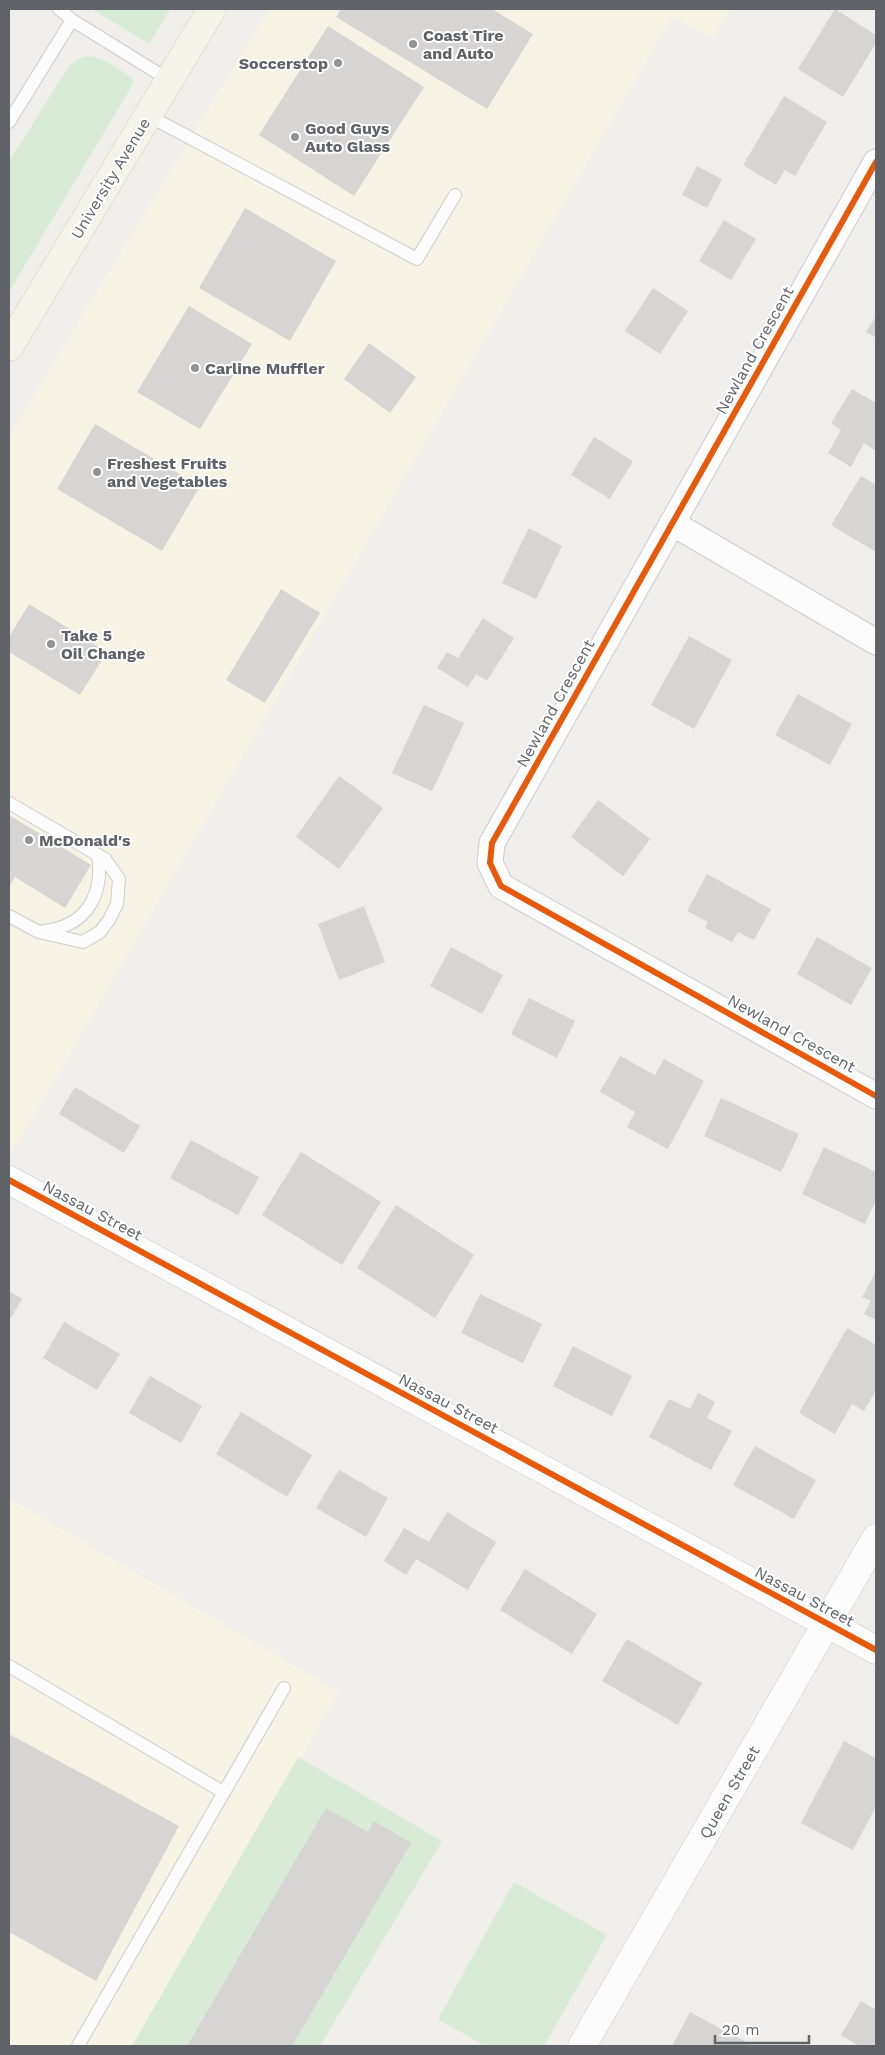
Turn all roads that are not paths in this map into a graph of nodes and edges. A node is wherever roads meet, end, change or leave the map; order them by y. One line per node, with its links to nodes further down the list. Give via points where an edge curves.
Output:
1 (59, 9): 3 (lane)
2 (212, 9): 4 (main road, University Avenue)
3 (72, 20): 4 (lane); 6 (lane)
4 (169, 80): 5 (main road, University Avenue)
5 (147, 116): 8 (lane, via 417,259); 9 (main road, University Avenue)
6 (9, 122)
7 (876, 161): 10 (street, Newland Crescent)
8 (455, 195)
9 (9, 347)
10 (672, 523): 11 (street); 16 (street, Newland Crescent, via 492,843 490,863 501,886)
11 (876, 642)
12 (9, 803): 13 (lane)
13 (98, 855): 15 (lane, via 99,882 81,918 61,929); 15 (lane, via 120,879 118,904 110,920 100,932 83,942)
14 (9, 916): 15 (lane)
15 (39, 932)
16 (876, 1096)
17 (9, 1180): 19 (street, Nassau Street)
18 (876, 1538): 19 (street, Queen Street)
19 (827, 1624): 20 (street, Nassau Street); 25 (street, Queen Street)
20 (876, 1650)
21 (9, 1666): 23 (lane)
22 (284, 1688): 23 (lane)
23 (224, 1792): 24 (lane)
24 (78, 2046)
25 (582, 2046)

